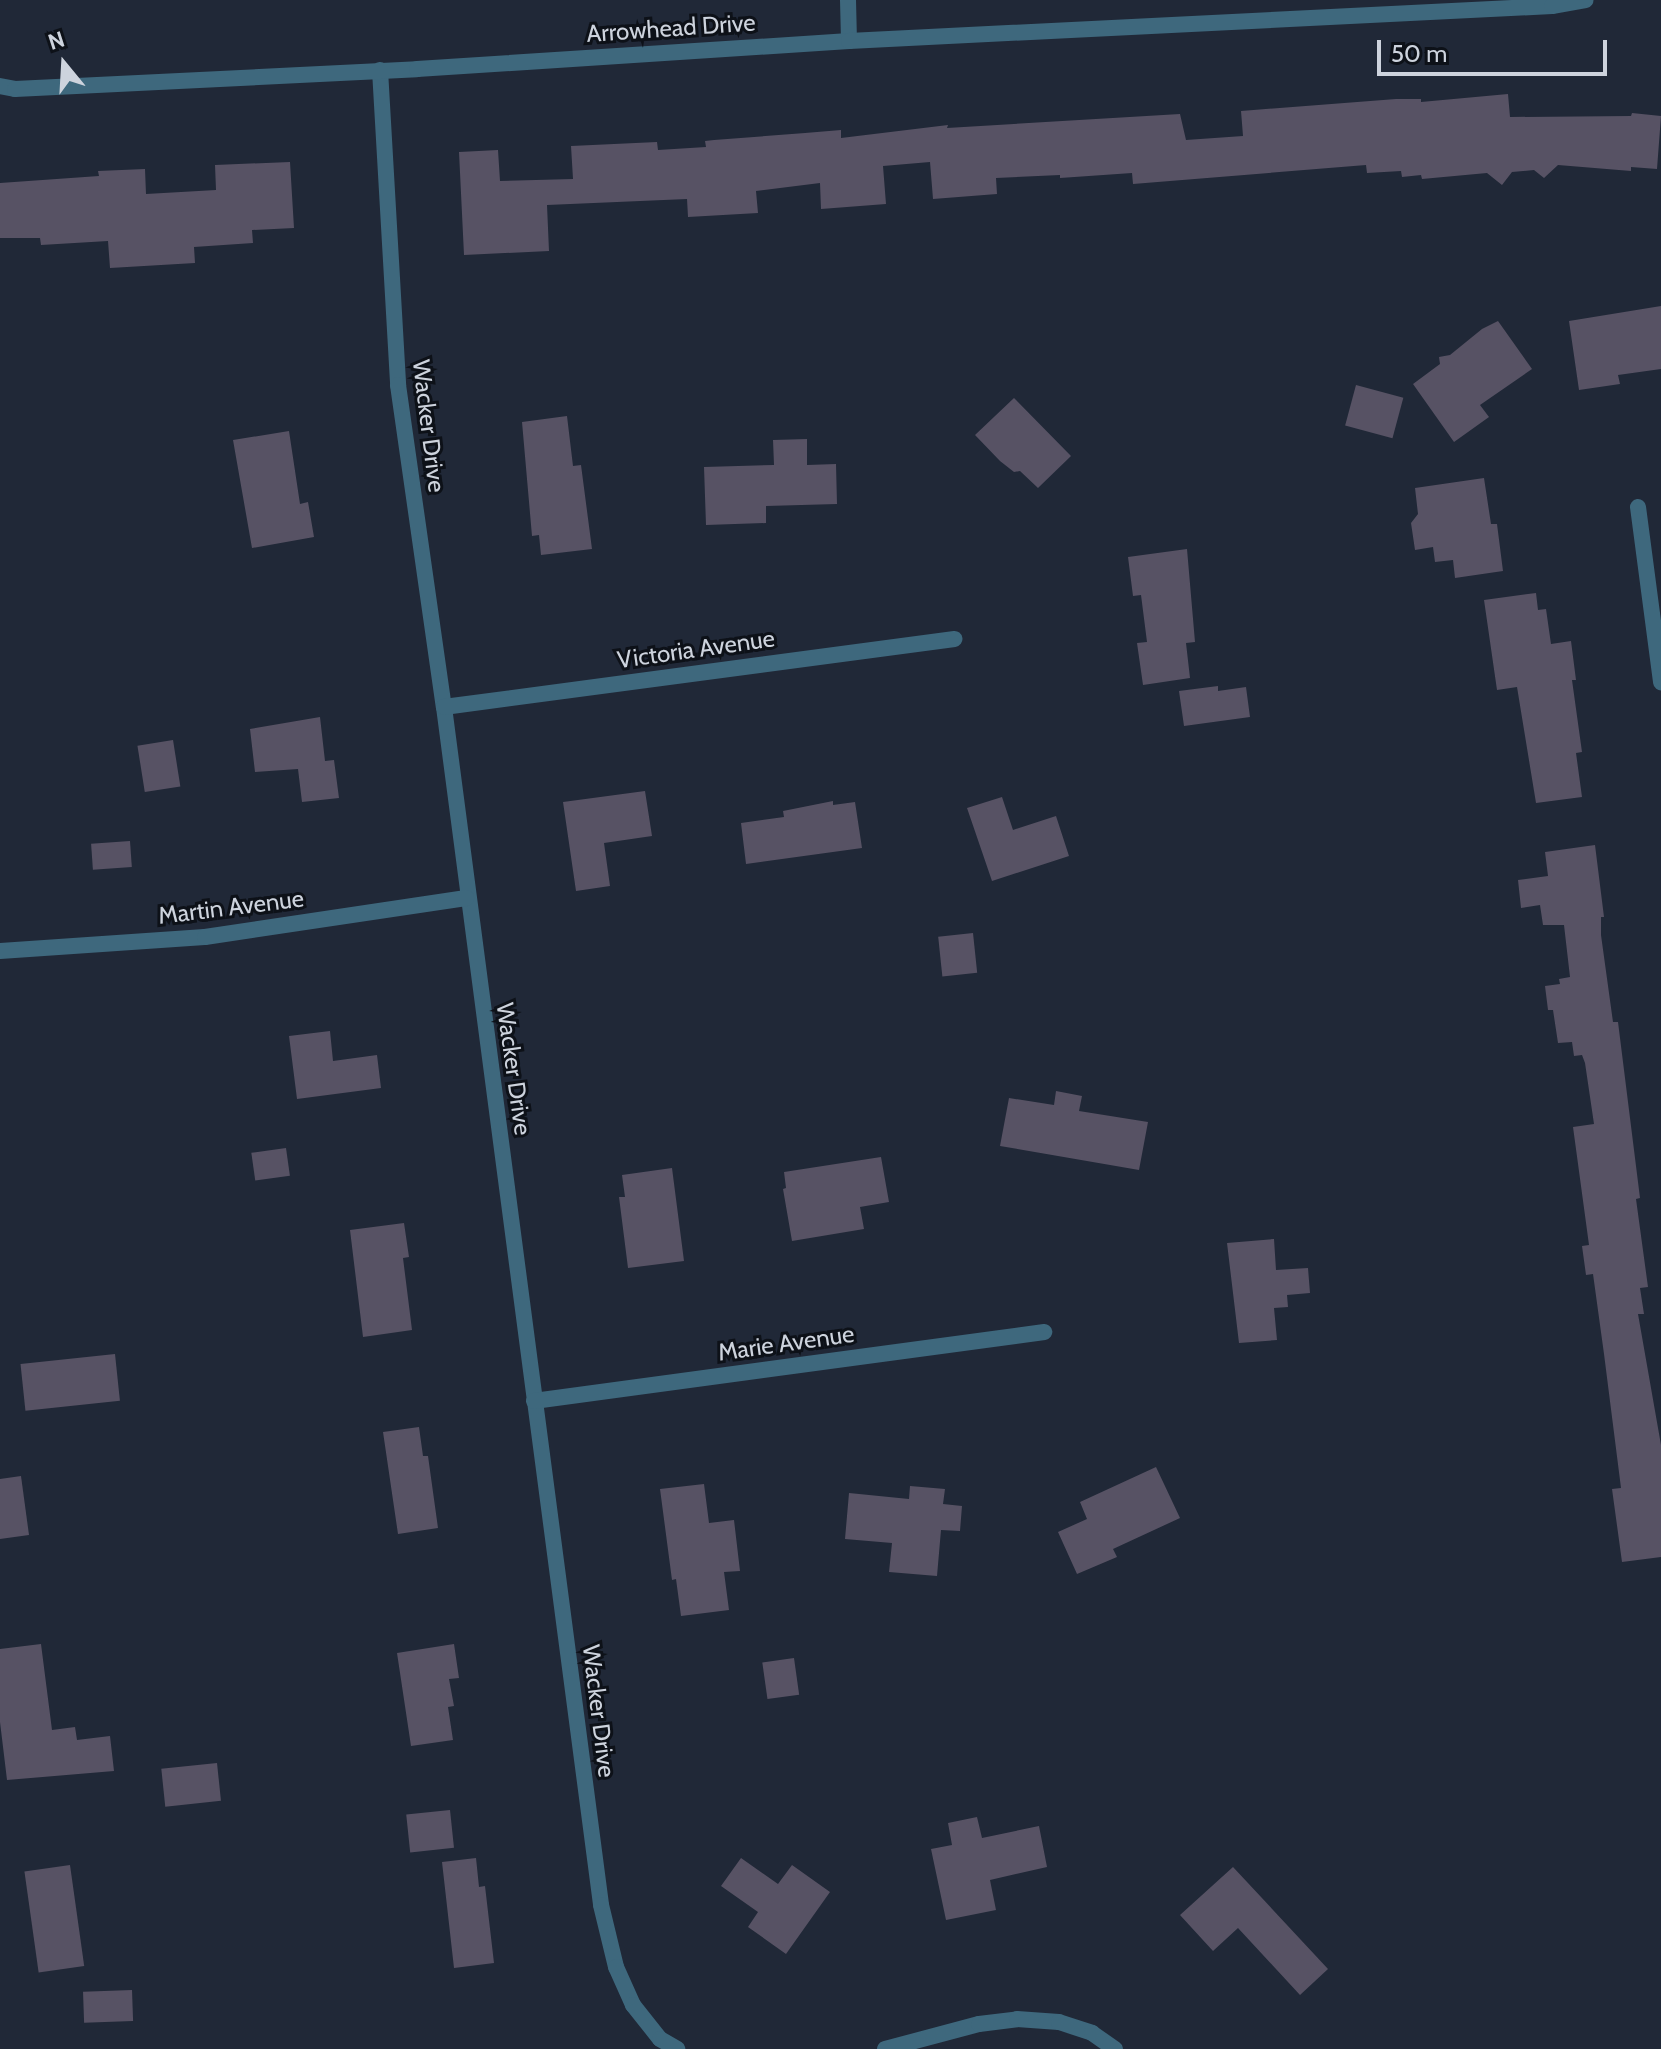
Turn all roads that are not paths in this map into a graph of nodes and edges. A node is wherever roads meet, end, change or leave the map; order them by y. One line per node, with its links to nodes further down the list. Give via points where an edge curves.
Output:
1 (848, 0): 3 (street)
2 (1585, 0): 3 (street, Arrowhead Drive, via 1552,6)
3 (849, 41): 4 (street, Arrowhead Drive)
4 (380, 70): 5 (street, Arrowhead Drive); 9 (street, Wacker Drive, via 398,385)
5 (0, 86)
6 (1638, 507): 8 (street)
7 (954, 639): 9 (street, Victoria Avenue)
8 (1661, 682)
9 (444, 707): 10 (street, Wacker Drive)
10 (466, 898): 11 (street, Martin Avenue, via 205,937); 13 (street, Wacker Drive)
11 (0, 951)
12 (1044, 1332): 13 (street, Marie Avenue)
13 (534, 1401): 14 (street, Wacker Drive, via 601,1905 616,1967 633,2005 660,2039)
14 (677, 2049)
15 (885, 2049): 16 (street, via 1017,2019 1059,2022 1092,2033)
16 (1115, 2049)

